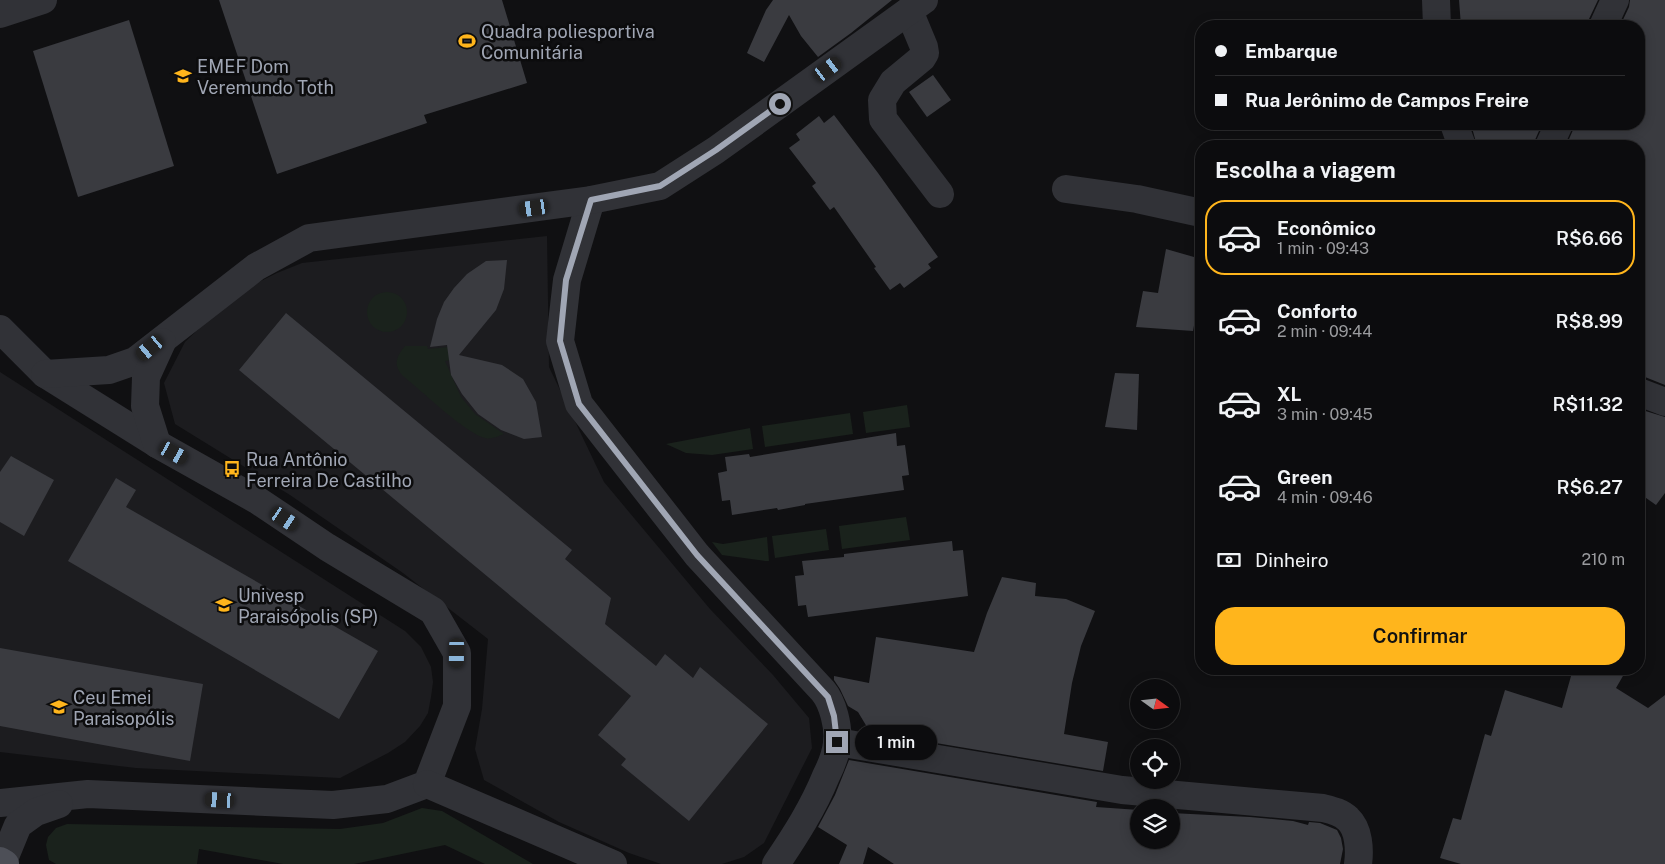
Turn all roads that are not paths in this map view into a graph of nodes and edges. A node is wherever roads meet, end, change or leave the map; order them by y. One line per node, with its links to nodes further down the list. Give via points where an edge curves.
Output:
1 (43, 0): 5 (street)
2 (1436, 0): 6 (street)
3 (1615, 0): 7 (street)
4 (916, 6): 9 (street, via 925,53 893,82 882,100 884,119); 10 (street, via 716,150 660,186)
5 (0, 14)
6 (1437, 20)
7 (1606, 20)
8 (1066, 189): 11 (street)
9 (940, 194)
10 (591, 200): 13 (street, via 309,238 256,267); 18 (street, via 566,280 560,341 579,404 697,555 828,697)
11 (1195, 212)
12 (0, 329): 14 (street)
13 (164, 336): 14 (street, via 135,361 109,370); 17 (street, via 146,377 145,406)
14 (45, 374): 17 (street)
15 (1645, 394): 16 (street)
16 (1665, 402)
17 (157, 444): 19 (street, via 257,500 433,611 457,653 457,706)
18 (837, 742): 24 (street, via 808,816); 25 (street, via 1122,790 1322,808 1349,819 1358,836)
19 (427, 784): 20 (street, via 387,798 333,805); 23 (street)
20 (88, 794): 21 (street); 22 (street, via 36,812 18,825)
21 (0, 803)
22 (2, 863)
23 (613, 864)
24 (776, 864)
25 (1358, 864)

